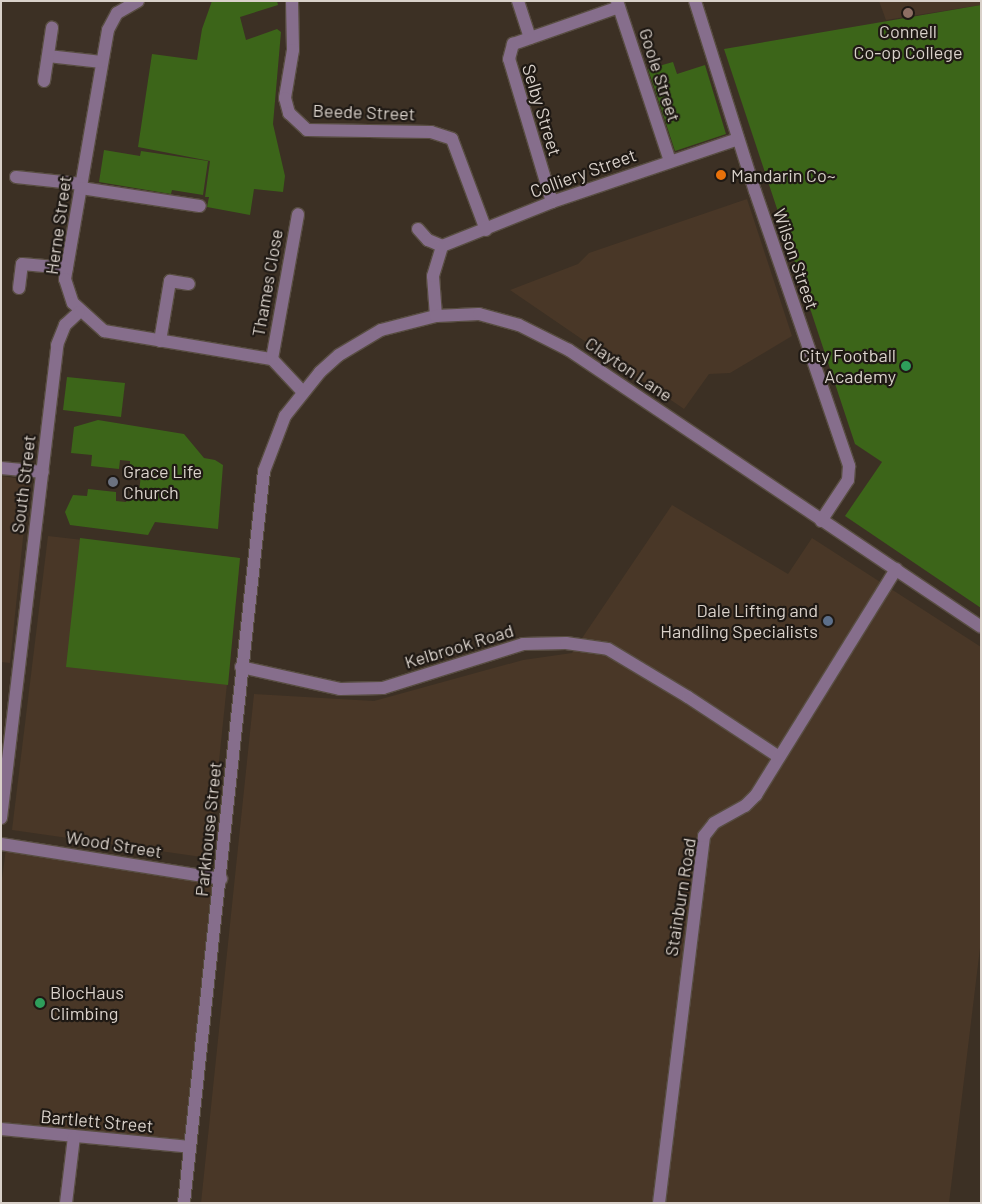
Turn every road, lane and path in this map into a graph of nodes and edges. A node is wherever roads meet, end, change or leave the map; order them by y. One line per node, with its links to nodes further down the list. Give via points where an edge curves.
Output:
1 (138, 1): 9 (street, Herne Street, via 112,18)
2 (292, 1): 19 (street, Beede Street, via 293,50 285,98 288,113 307,130 442,134 456,146)
3 (518, 1): 7 (street)
4 (695, 1): 11 (street, Wilson Street)
5 (618, 4): 7 (street); 12 (street, Goole Street)
6 (52, 28): 8 (street)
7 (530, 38): 15 (street, Selby Street, via 514,44 509,59)
8 (48, 56): 9 (street); 10 (street)
9 (102, 62): 14 (street, Herne Street)
10 (44, 81)
11 (738, 139): 12 (street, Colliery Street); 32 (street, Wilson Street, via 849,466 848,480)
12 (670, 161): 15 (street, Colliery Street)
13 (16, 177): 14 (street)
14 (81, 186): 16 (street); 21 (street, Herne Street)
15 (552, 202): 19 (street, Colliery Street)
16 (200, 206)
17 (298, 214): 27 (street, Thames Close)
18 (418, 229): 20 (street, via 428,240)
19 (486, 230): 20 (street, Colliery Street)
20 (442, 246): 25 (street, via 432,276)
21 (67, 268): 23 (street, via 22,264); 24 (street, Herne Street, via 68,291)
22 (189, 284): 26 (street, via 170,282)
23 (19, 288)
24 (79, 312): 26 (street, Herne Street, via 104,332); 31 (street, South Street, via 60,332)
25 (436, 316): 28 (street, Clayton Lane, via 405,322 361,340 320,372); 32 (street, Clayton Lane, via 479,314 519,325 568,350 736,460)
26 (160, 341): 27 (street, Herne Street)
27 (272, 359): 28 (street)
28 (303, 392): 29 (street, Clayton Lane, via 285,416)
29 (268, 459): 35 (street, Parkhouse Street)
30 (1, 468): 31 (street)
31 (42, 472): 37 (street, South Street)
32 (821, 521): 33 (street, Clayton Lane)
33 (896, 570): 34 (street, Clayton Lane); 36 (street, Stainburn Road, via 832,667)
34 (981, 627)
35 (241, 667): 36 (street, Kelbrook Road, via 340,689 383,688 523,644 566,643 608,649 688,696); 39 (street, Parkhouse Street)
36 (780, 757): 45 (street, Stainburn Road, via 756,795 745,806 714,823 704,836)
37 (1, 818)
38 (1, 844): 39 (street, Wood Street)
39 (221, 879): 42 (street, Parkhouse Street)
40 (1, 1129): 41 (street, Bartlett Street)
41 (74, 1137): 42 (street, Bartlett Street); 43 (street)
42 (190, 1146): 44 (street, Parkhouse Street)
43 (66, 1203)
44 (184, 1203)
45 (659, 1203)

